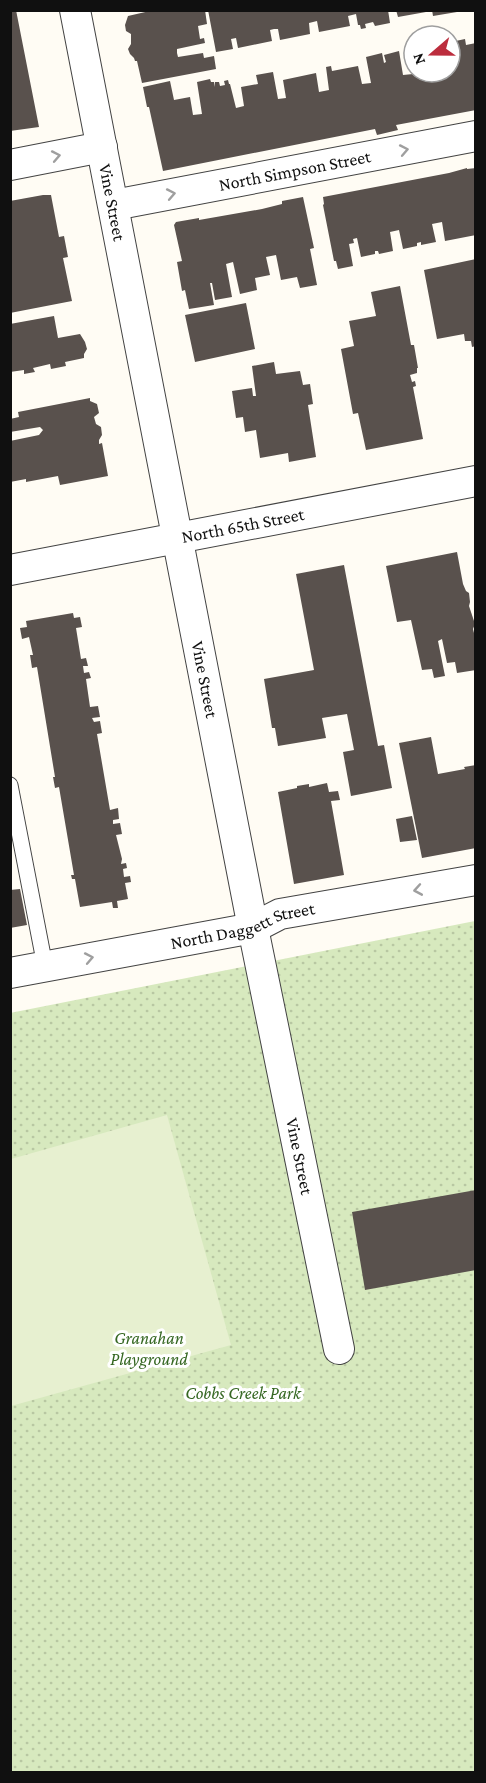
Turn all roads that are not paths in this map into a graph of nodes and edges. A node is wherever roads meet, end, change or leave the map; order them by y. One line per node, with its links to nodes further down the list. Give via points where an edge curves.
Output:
1 (75, 10): 3 (street, Vine Street)
2 (476, 136): 5 (street, North Simpson Street, one-way to 2)
3 (102, 147): 4 (street, one-way to 3); 5 (street, Vine Street)
4 (10, 165)
5 (114, 205): 7 (street, Vine Street)
6 (476, 481): 7 (street, North 65th Street)
7 (178, 538): 8 (street, North 65th Street); 11 (street, Vine Street)
8 (10, 570)
9 (10, 785): 12 (lane)
10 (476, 880): 11 (street, North Daggett Street, one-way to 11, via 279,914)
11 (253, 928): 12 (street, North Daggett Street, one-way to 11); 14 (street, Vine Street)
12 (45, 966): 13 (street, North Daggett Street)
13 (10, 973)
14 (339, 1349)

